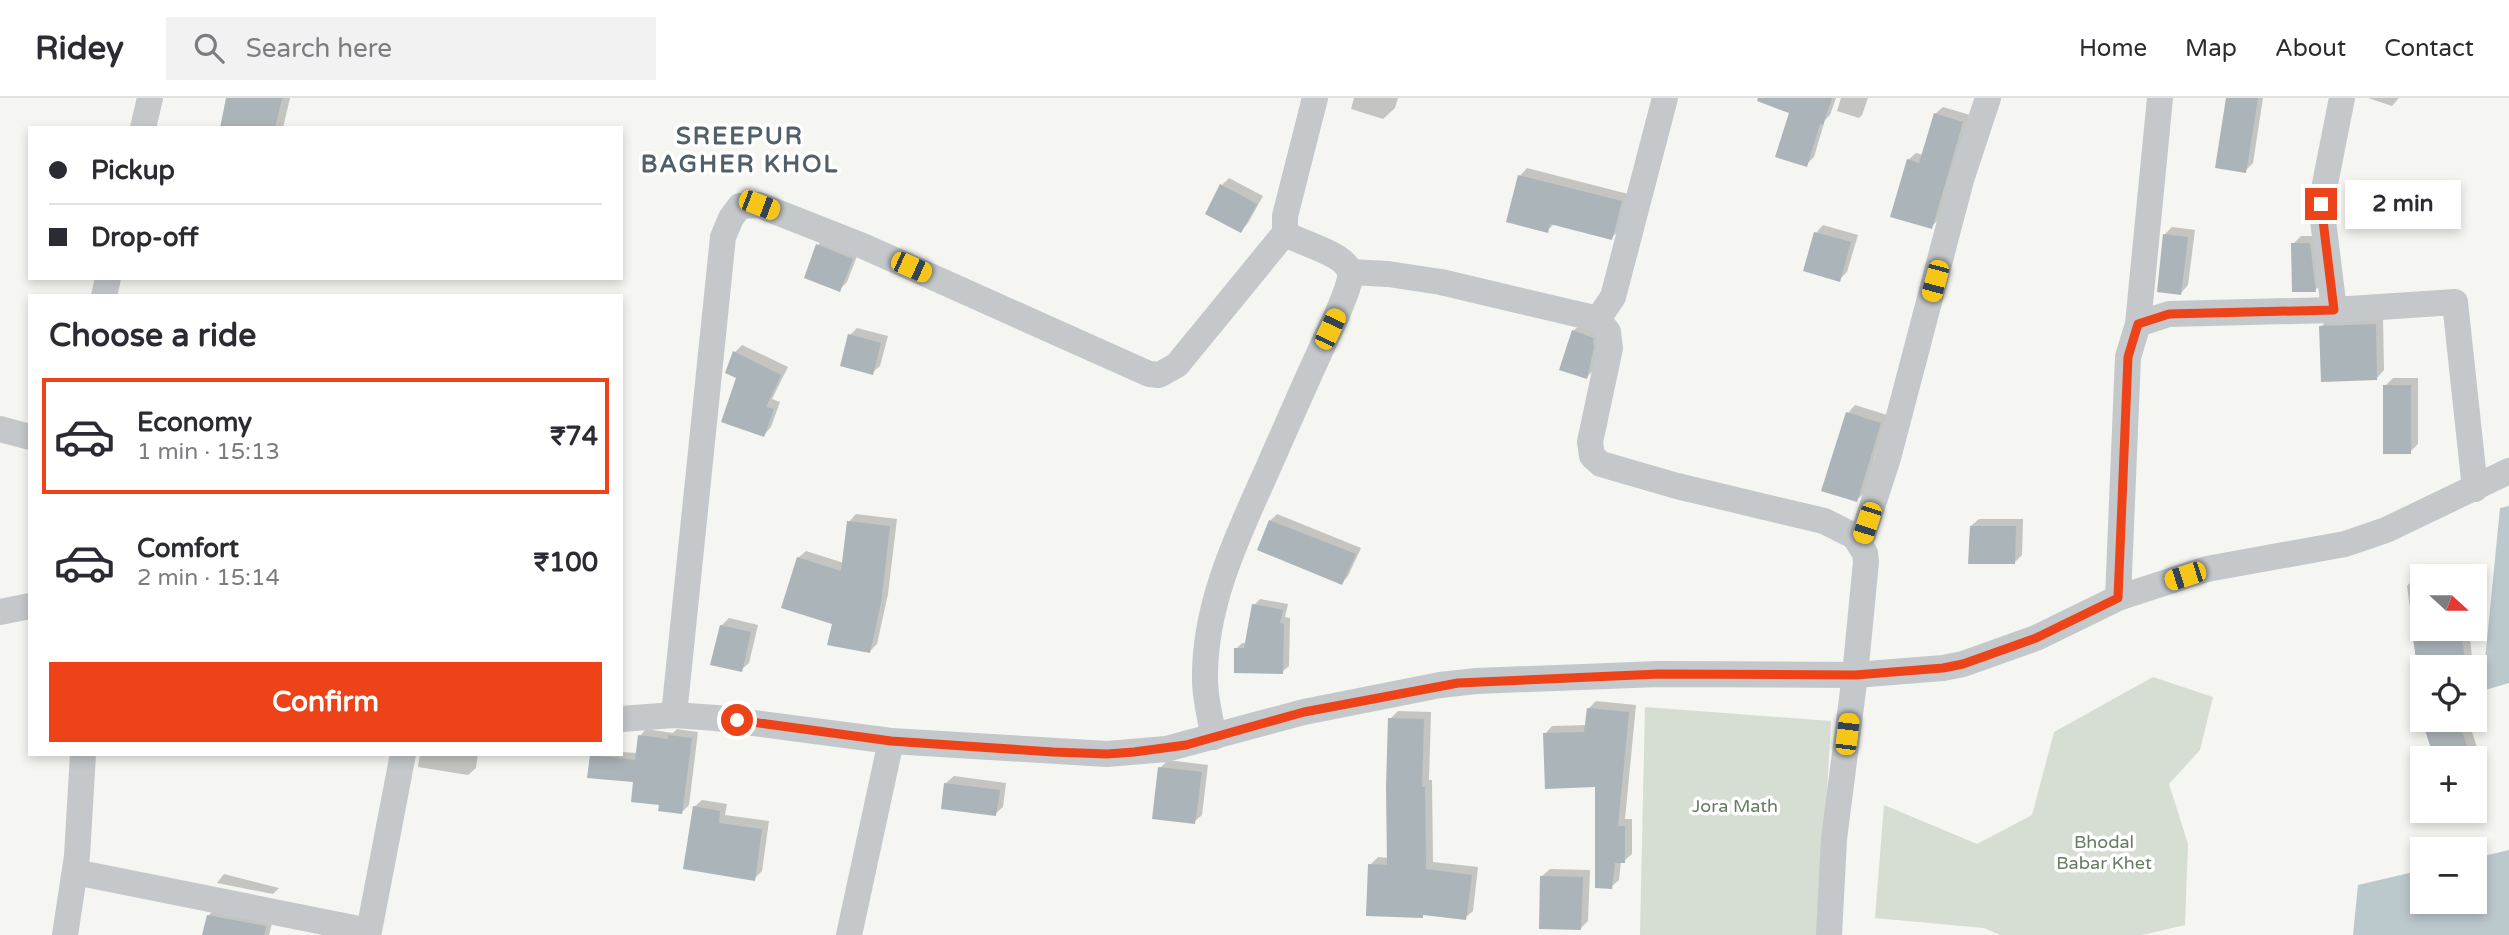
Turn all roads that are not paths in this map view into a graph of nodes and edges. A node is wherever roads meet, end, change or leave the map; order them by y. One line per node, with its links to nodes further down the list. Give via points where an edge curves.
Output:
1 (150, 98): 7 (street)
2 (1315, 98): 8 (street, via 1285,216)
3 (1665, 98): 11 (street, via 1613,297)
4 (1988, 98): 17 (street)
5 (2160, 98): 12 (street)
6 (2342, 98): 10 (street, via 2321,204)
7 (143, 126)
8 (1285, 233): 9 (street, via 1338,258); 22 (street, via 1177,365 1159,375 863,246 759,205 740,206 723,237)
9 (1350, 272): 11 (street, via 1431,281); 24 (street, via 1337,315 1236,540 1217,593 1205,677)
10 (2334, 310): 12 (street, via 2169,314); 16 (street, via 2455,302)
11 (1598, 319): 17 (street, via 1608,332 1610,348 1590,442 1595,460 1677,486 1824,521 1854,536)
12 (2138, 324): 18 (street, via 2128,357)
13 (0, 429): 14 (street)
14 (28, 436)
15 (2509, 471): 16 (street)
16 (2475, 489): 18 (street, via 2345,544 2207,569)
17 (1860, 544): 21 (street, via 1866,562)
18 (2118, 598): 21 (street, via 2036,638 1963,664)
19 (28, 606): 20 (street)
20 (0, 612)
21 (1855, 675): 24 (street, via 1659,674 1476,681 1304,712); 31 (street, via 1834,839)
22 (674, 715): 23 (street); 25 (street)
23 (623, 719)
24 (1214, 737): 25 (street, via 1166,749 1107,754)
25 (891, 741): 30 (street)
26 (83, 756): 28 (street)
27 (403, 756): 28 (street, via 369,931)
28 (75, 872): 29 (street)
29 (65, 935)
30 (849, 935)
31 (1829, 935)

